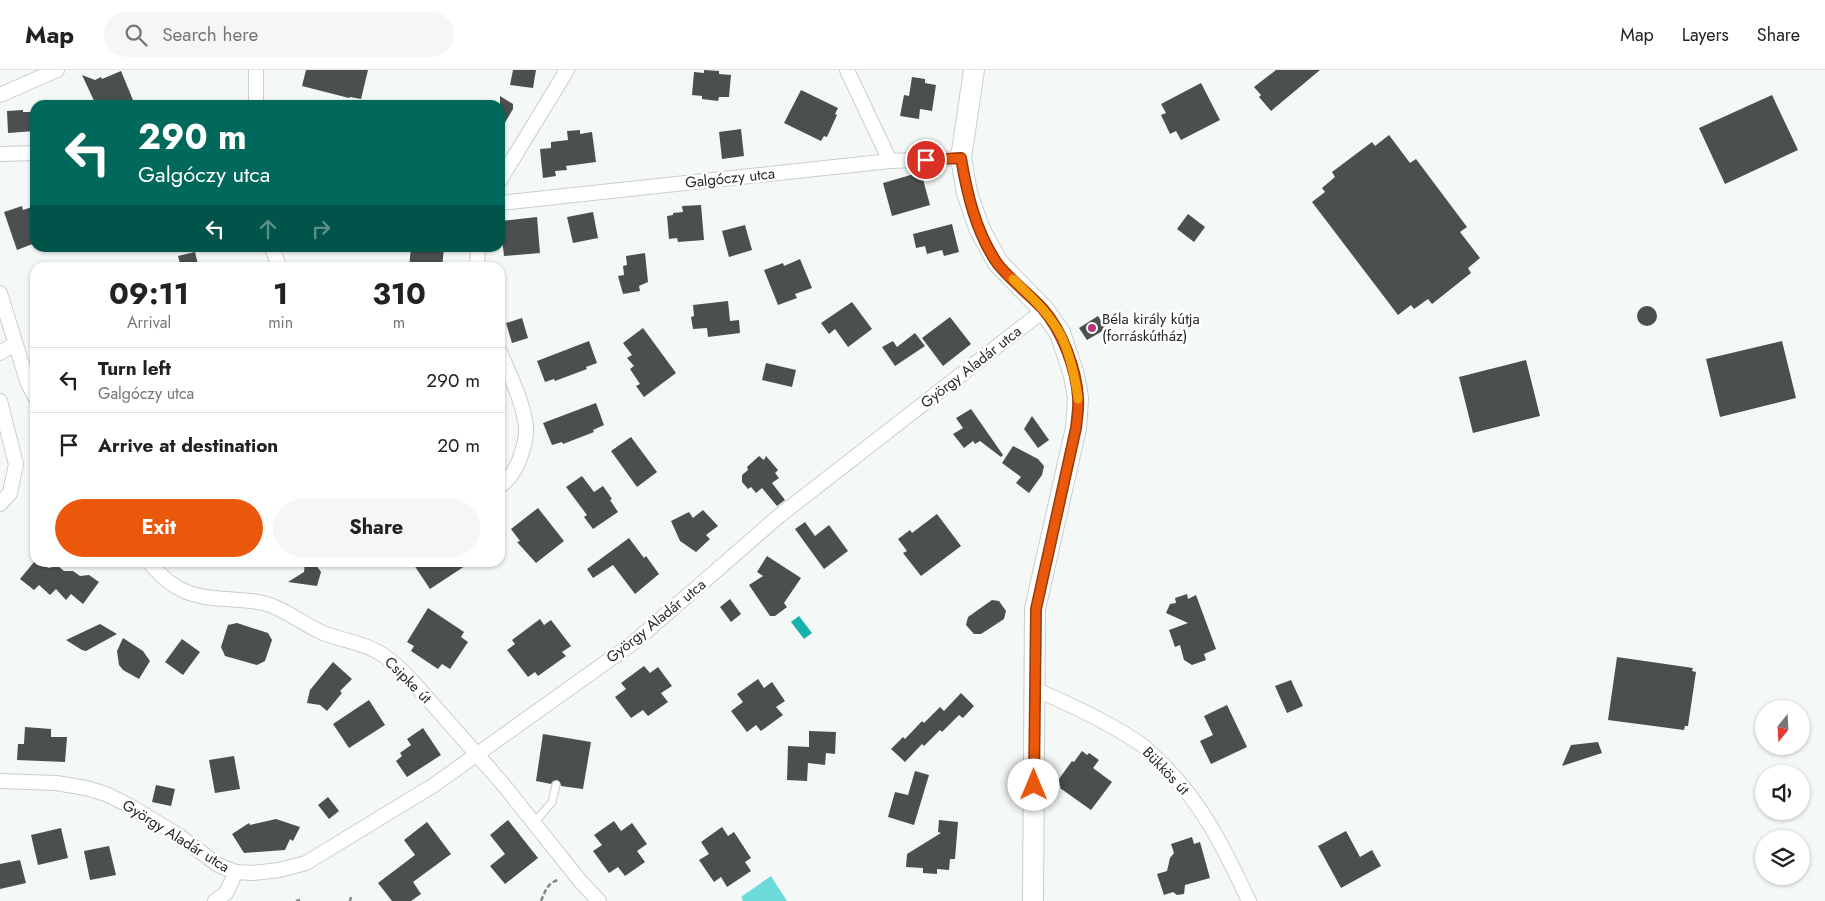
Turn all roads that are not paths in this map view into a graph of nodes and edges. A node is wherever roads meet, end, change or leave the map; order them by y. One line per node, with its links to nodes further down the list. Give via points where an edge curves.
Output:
1 (57, 70): 6 (street)
2 (256, 70): 7 (street)
3 (567, 70): 12 (street)
4 (847, 70): 11 (street)
5 (974, 70): 10 (street)
6 (0, 95)
7 (256, 100)
8 (30, 153): 9 (street)
9 (0, 154)
10 (961, 158): 11 (street, Galgóczy utca); 15 (street, via 967,194 979,228 998,263)
11 (890, 161): 13 (street, Galgóczy utca)
12 (505, 172)
13 (505, 202)
14 (0, 293): 16 (street)
15 (1044, 310): 24 (street, via 1060,333 1078,398 1076,428 1036,609); 25 (street, György Aladár utca, via 778,516 633,643)
16 (15, 344): 17 (street); 19 (street)
17 (0, 353)
18 (505, 363): 21 (street, via 526,428 524,448 516,468)
19 (30, 388)
20 (0, 401): 22 (street, via 16,464 10,493)
21 (505, 480)
22 (0, 504)
23 (154, 567): 25 (street, Csipke út, via 167,581 190,593 262,603 281,609 323,633 379,652 402,671)
24 (1034, 689): 32 (street); 33 (street, Bükkös út, via 1077,707 1143,746 1169,770 1186,789 1221,842)
25 (476, 754): 28 (street, Csipke út); 29 (street, György Aladár utca, via 434,785 306,863 279,870)
26 (0, 781): 29 (street, György Aladár utca, via 56,783 106,794 178,835 218,865)
27 (556, 785): 28 (lane, via 552,802)
28 (534, 823): 31 (street, Csipke út)
29 (236, 872): 30 (street, György Aladár utca, via 226,893)
30 (215, 901)
31 (599, 901)
32 (1033, 901)
33 (1250, 901)

